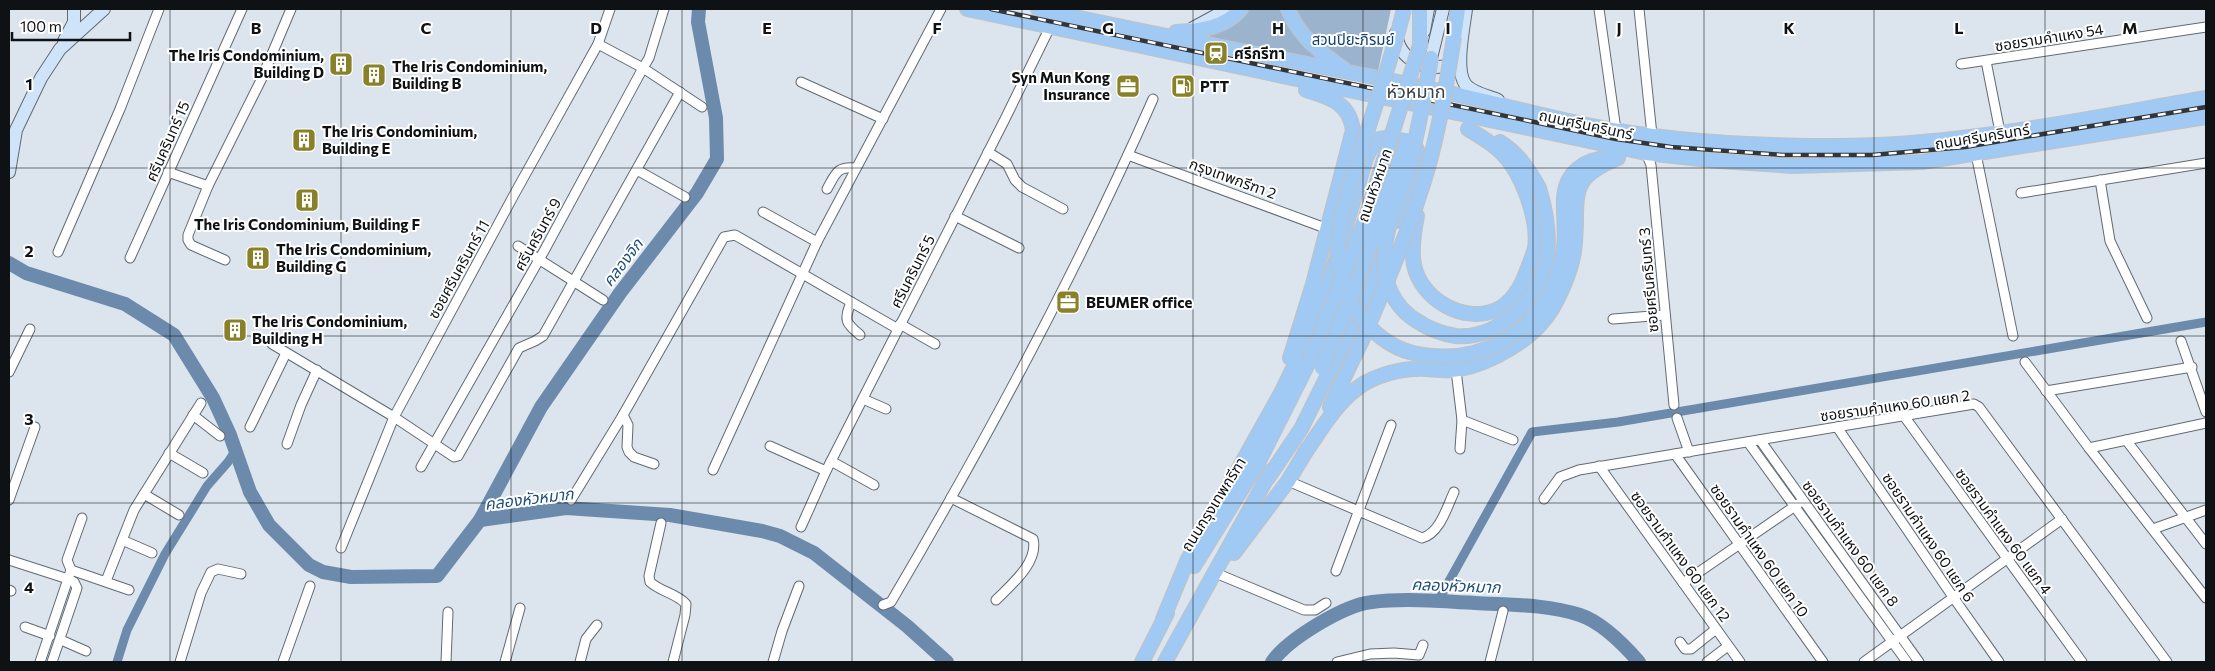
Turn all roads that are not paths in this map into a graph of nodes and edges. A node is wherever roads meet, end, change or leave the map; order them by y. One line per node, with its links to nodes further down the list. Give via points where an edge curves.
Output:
1 (74, 9): 29 (main road, via 74,22)
2 (104, 9): 29 (main road)
3 (159, 9): 75 (street)
4 (242, 9): 62 (street, ศรีนครินทร์ 15)
5 (291, 9): 64 (street, via 261,80)
6 (610, 9): 27 (street, ซอยศรีนครินทร์ 11)
7 (664, 9): 34 (street, ศรีนครินทร์ 9)
8 (941, 9): 45 (street)
9 (967, 9): 23 (main road, ถนนศรีนครินทร์)
10 (1038, 9): 26 (main road, ถนนศรีนครินทร์)
11 (1228, 9): 25 (main road)
12 (1241, 9): 25 (main road, via 1224,23)
13 (1398, 9): 30 (main road, via 1394,22 1396,43 1416,63 1430,68 1452,65)
14 (1404, 9): 55 (main road, bridge, via 1343,210 1338,247 1340,275 1350,300 1367,324 1387,342 1409,352 1461,357 1510,339 1526,325 1553,284 1563,252 1564,197 1572,176 1589,160)
15 (1420, 9): 28 (main road)
16 (1428, 9): 28 (main road, ถนนหัวหมาก)
17 (1443, 9): 31 (main road, ถนนหัวหมาก)
18 (1458, 9): 59 (main road, bridge, via 1446,89)
19 (1466, 9): 30 (main road)
20 (1599, 9): 47 (street)
21 (1639, 9): 49 (street)
22 (1290, 15): 35 (main road, via 1311,44)
23 (1050, 27): 36 (main road, ถนนศรีนครินทร์); 51 (street, ศรีนครินทร์ 5)
24 (2206, 27): 32 (street, ซอยรามคำแหง 54)
25 (1186, 32): 26 (main road)
26 (1154, 33): 35 (main road, ถนนศรีนครินทร์)
27 (598, 44): 34 (street); 109 (street, ซอยศรีนครินทร์ 11)
28 (1420, 45): 95 (main road, ถนนหัวหมาก, bridge)
29 (60, 49): 61 (main road, via 40,78 16,130)
30 (1461, 50): 43 (main road, via 1461,70 1467,85)
31 (1432, 58): 46 (main road, bridge, via 1417,133 1384,259 1396,301 1406,315 1430,329 1457,336 1482,333 1506,321 1518,309 1539,282 1547,257 1549,231 1539,188 1526,165 1502,143); 95 (main road, ถนนหัวหมาก, bridge, via 1378,226 1341,323)
32 (1986, 61): 33 (street, ซอยรามคำแหง 54); 48 (street, ซอยรามคำแหง 54)
33 (1961, 64)
34 (643, 68): 38 (street); 78 (street, ศรีนครินทร์ 9)
35 (1349, 72): 43 (main road, ถนนศรีนครินทร์)
36 (1265, 73): 42 (main road, ถนนศรีนครินทร์); 71 (main road, via 1336,102 1352,118 1350,145)
37 (801, 82): 45 (street)
38 (680, 92): 41 (street); 60 (street)
39 (2206, 98): 48 (main road, ถนนศรีนครินทร์)
40 (1153, 99): 54 (street)
41 (702, 107)
42 (1427, 108): 46 (main road); 52 (main road, ถนนศรีนครินทร์)
43 (1521, 110): 47 (main road, ถนนศรีนครินทร์)
44 (2206, 117): 53 (main road, ถนนศรีนครินทร์)
45 (883, 118): 58 (street)
46 (1468, 128): 59 (main road, bridge, via 1503,154 1520,180 1534,224 1535,246 1523,282 1514,297 1497,310 1475,314 1454,311 1422,285 1412,250)
47 (1616, 130): 49 (main road, ถนนศรีนครินทร์)
48 (2000, 132): 50 (main road, ถนนศรีนครินทร์)
49 (1652, 135): 50 (main road, ถนนศรีนครินทร์, via 1753,144)
50 (1921, 142): 56 (main road)
51 (988, 152): 68 (street, via 1007,164 1022,187); 70 (street, ศรีนครินทร์ 5)
52 (1646, 153): 55 (main road); 56 (main road, ถนนศรีนครินทร์, via 1794,166); 83 (street, ซอยศรีนครินทร์ 3, via 1651,165)
53 (1976, 154): 56 (main road, ถนนศรีนครินทร์); 89 (street)
54 (1128, 155): 71 (street, กรุงเทพกรีฑา 2); 144 (street, via 1005,401)
55 (1618, 158): 98 (main road, via 1592,172 1577,191 1572,260 1556,301 1540,325 1506,353)
56 (1922, 162)
57 (2206, 163): 63 (street)
58 (856, 168): 65 (street, via 841,168); 72 (street)
59 (1428, 168): 130 (main road, bridge, via 1391,274 1337,394)
60 (636, 170): 67 (street); 80 (street)
61 (9, 172)
62 (168, 172): 64 (street); 76 (street, ศรีนครินทร์ 15)
63 (2100, 180): 66 (street); 84 (street, via 2110,241)
64 (208, 186): 77 (street, via 188,240 191,245)
65 (826, 189)
66 (2021, 193)
67 (685, 198)
68 (1062, 209)
69 (763, 212): 72 (street)
70 (955, 216): 74 (street); 86 (street, ศรีนครินทร์ 5)
71 (1328, 229): 111 (main road, via 1292,353)
72 (817, 242): 79 (street)
73 (518, 246): 78 (street)
74 (1019, 248)
75 (58, 252)
76 (130, 258)
77 (225, 260)
78 (539, 260): 80 (street); 123 (street, ศรีนครินทร์ 9)
79 (803, 275): 82 (street); 106 (street, via 735,235 724,237); 136 (street)
80 (573, 281): 81 (street); 123 (street, via 543,336 518,348 460,454 454,457)
81 (603, 300)
82 (851, 302): 86 (street); 88 (street, via 847,322)
83 (1665, 315): 85 (street); 103 (street, ซอยศรีนครินทร์ 3)
84 (2147, 318)
85 (1613, 319)
86 (899, 326): 92 (street); 101 (street, ศรีนครินทร์ 5)
87 (30, 329): 99 (street)
88 (860, 335)
89 (2012, 336)
90 (2181, 341): 96 (street)
91 (272, 344): 93 (street)
92 (935, 344)
93 (286, 353): 97 (street); 116 (street)
94 (2025, 362): 100 (street)
95 (1315, 365): 139 (main road); 186 (main road, ถนนกรุงเทพกรีฑา)
96 (2192, 367): 100 (street); 105 (street)
97 (317, 370): 109 (street); 124 (street)
98 (1456, 370): 112 (street); 130 (main road, via 1415,368 1365,383 1345,398)
99 (9, 372)
100 (2046, 391): 126 (street)
101 (863, 399): 104 (street); 132 (street, ศรีนครินทร์ 5)
102 (201, 403): 107 (street)
103 (1674, 405)
104 (886, 409)
105 (2206, 412)
106 (623, 414): 133 (street, via 628,425 629,452); 147 (street)
107 (193, 416): 118 (street); 129 (street)
108 (1904, 416): 117 (street, ซอยรามคำแหง 60 แยก 2); 155 (street, ซอยรามคำแหง 60 แยก 2, via 1974,404 1979,407); 164 (street, ซอยรามคำแหง 60 แยก 4)
109 (394, 417): 123 (street); 162 (street, ซอยศรีนครินทร์ 11)
110 (1677, 418): 128 (street)
111 (1265, 419): 139 (main road, via 1292,373 1319,309 1366,158 1375,140 1394,138 1415,145 1419,164 1372,284 1301,429); 186 (main road, via 1187,561)
112 (1462, 420): 119 (street); 127 (street)
113 (2206, 423): 121 (street)
114 (1391, 425): 151 (street)
115 (35, 427): 146 (street)
116 (250, 427)
117 (1837, 427): 120 (street, ซอยรามคำแหง 60 แยก 2); 178 (street, ซอยรามคำแหง 60 แยก 6)
118 (220, 436)
119 (1513, 440)
120 (1760, 440): 122 (street, ซอยรามคำแหง 60 แยก 2); 148 (street, ซอยรามคำแหง 60 แยก 8)
121 (2126, 440): 126 (street); 153 (street)
122 (1748, 442): 128 (street, ซอยรามคำแหง 60 แยก 2); 149 (street, ซอยรามคำแหง 60 แยก 8)
123 (432, 443): 135 (street, ศรีนครินทร์ 9)
124 (287, 444)
125 (770, 446): 137 (street)
126 (2089, 448): 158 (street)
127 (1460, 449)
128 (1690, 452): 131 (street, ซอยรามคำแหง 60 แยก 2)
129 (169, 453): 138 (street); 143 (street)
130 (1304, 454): 140 (main road)
131 (1675, 454): 134 (street, ซอยรามคำแหง 60 แยก 2); 161 (street, ซอยรามคำแหง 60 แยก 10)
132 (831, 461): 137 (street, ศรีนครินทร์ 5); 141 (street)
133 (654, 464)
134 (1599, 466): 145 (street, ซอยรามคำแหง 60 แยก 2, via 1560,476); 173 (street, ซอยรามคำแหง 60 แยก 12)
135 (420, 467)
136 (713, 470)
137 (826, 471): 157 (street, ศรีนครินทร์ 5)
138 (203, 474)
139 (1268, 478): 176 (main road)
140 (1288, 481): 151 (street); 171 (main road)
141 (874, 485)
142 (1454, 492): 151 (street, via 1441,520 1425,538)
143 (144, 494): 152 (street); 159 (street)
144 (951, 498): 180 (street, via 1033,538 1034,551 1022,573); 182 (street, via 891,602)
145 (1544, 499)
146 (9, 500)
147 (570, 500)
148 (1803, 500): 149 (street); 166 (street, ซอยรามคำแหง 60 แยก 8)
149 (1794, 506): 161 (street); 168 (street, ซอยรามคำแหง 60 แยก 8)
150 (2206, 510): 153 (street)
151 (1358, 511): 167 (street)
152 (179, 515)
153 (2185, 516): 158 (street); 160 (street)
154 (82, 518): 169 (street, via 67,560)
155 (2062, 519): 164 (street); 218 (street, ซอยรามคำแหง 60 แยก 2)
156 (661, 523): 204 (street, via 650,582 686,604)
157 (801, 527)
158 (2153, 529): 179 (street)
159 (122, 540): 163 (street); 172 (street)
160 (2206, 544)
161 (1739, 545): 173 (street); 212 (street, ซอยรามคำแหง 60 แยก 10)
162 (341, 548)
163 (152, 552)
164 (2007, 558): 178 (street); 217 (street, ซอยรามคำแหง 60 แยก 4)
165 (9, 560): 169 (street)
166 (1851, 567): 168 (street); 191 (street, ซอยรามคำแหง 60 แยก 8)
167 (1336, 571)
168 (1843, 573): 191 (street, ซอยรามคำแหง 60 แยก 8)
169 (69, 574): 172 (street); 190 (street); 192 (street, via 77,588)
170 (241, 574): 199 (street, via 218,569 210,572)
171 (1218, 574): 176 (main road); 181 (street, via 1304,610 1315,610)
172 (106, 581): 177 (street)
173 (1683, 583): 189 (street, ซอยรามคำแหง 60 แยก 12)
174 (310, 586): 200 (street)
175 (799, 586): 205 (street)
176 (1206, 589): 207 (main road)
177 (129, 590)
178 (1953, 597): 191 (street); 216 (street, ซอยรามคำแหง 60 แยก 6)
179 (2206, 598)
180 (996, 600)
181 (1326, 603)
182 (883, 605)
183 (520, 608): 202 (street)
184 (1503, 611): 209 (street)
185 (448, 612): 201 (street)
186 (1163, 619): 206 (main road, ถนนกรุงเทพกรีฑา)
187 (597, 625): 203 (street, via 586,639)
188 (25, 627): 190 (street)
189 (1716, 630): 193 (street, via 1691,649); 195 (street, ซอยรามคำแหง 60 แยก 12)
190 (50, 636): 197 (street)
191 (1897, 639): 213 (street); 214 (street, ซอยรามคำแหง 60 แยก 8); 215 (street, ซอยรามคำแหง 60 แยก 8)
192 (61, 640): 196 (street); 198 (street)
193 (1680, 642)
194 (1424, 645): 208 (street, via 1419,656 1370,654)
195 (1728, 646): 210 (street); 211 (street, ซอยรามคำแหง 60 แยก 12)
196 (86, 651)
197 (40, 662)
198 (52, 662)
199 (180, 662)
200 (282, 662)
201 (446, 662)
202 (505, 662)
203 (580, 662)
204 (673, 662)
205 (773, 662)
206 (1142, 662)
207 (1167, 662)
208 (1337, 662)
209 (1490, 662)
210 (1707, 662)
211 (1740, 662)
212 (1823, 662)
213 (1864, 662)
214 (1907, 662)
215 (1919, 662)
216 (1999, 662)
217 (2082, 662)
218 (2167, 662)

